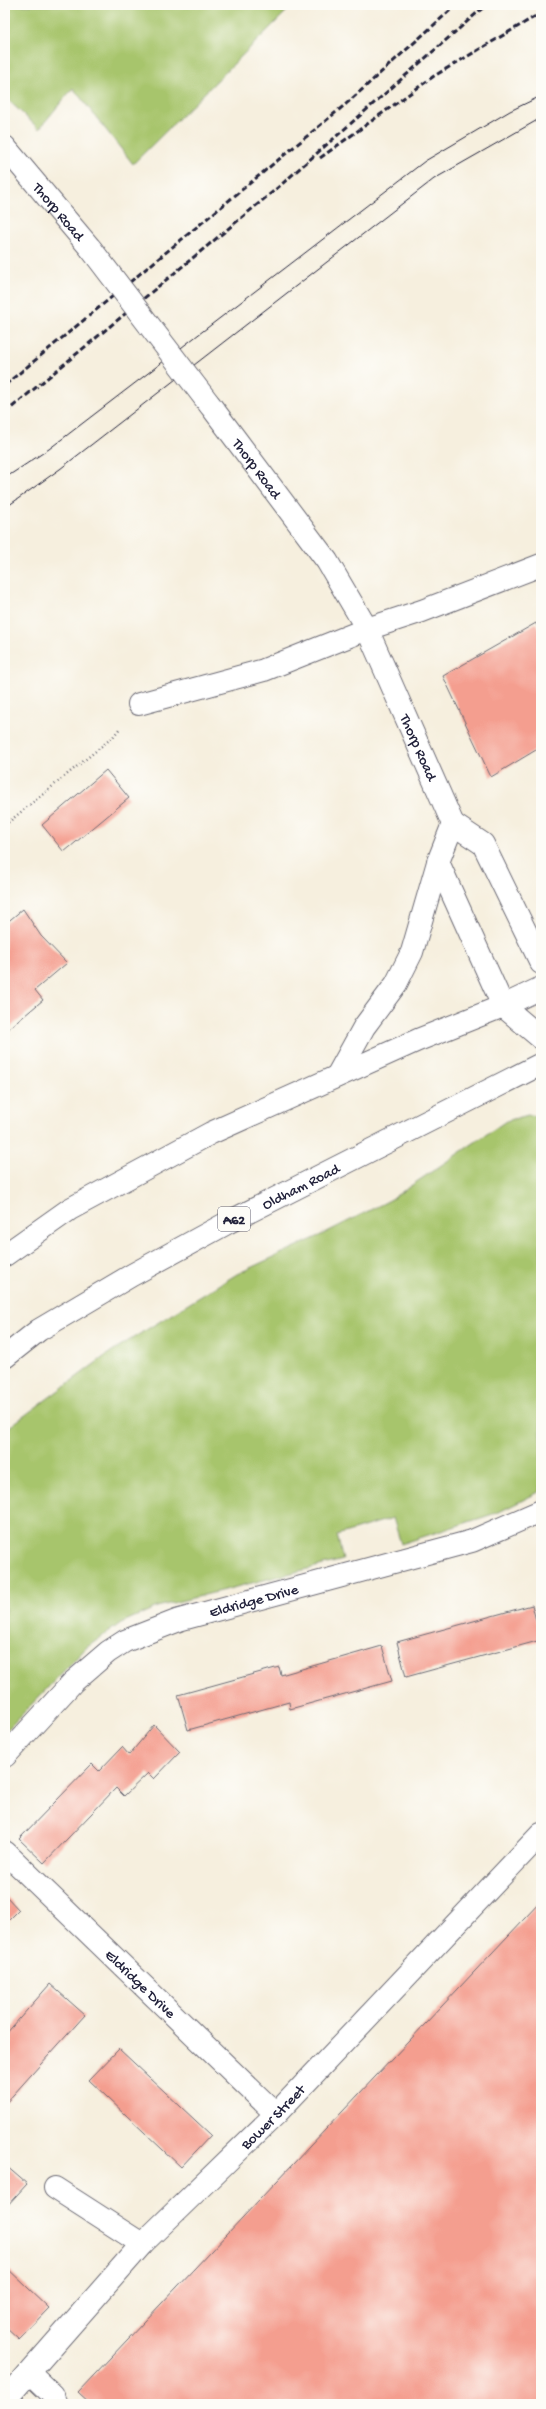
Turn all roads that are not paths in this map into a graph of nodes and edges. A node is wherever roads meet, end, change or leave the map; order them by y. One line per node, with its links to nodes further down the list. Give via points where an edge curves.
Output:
1 (5, 147): 3 (main road, Thorp Road, bridge, via 91,249 210,405 327,561)
2 (541, 565): 3 (main road, via 422,611)
3 (367, 629): 4 (main road, via 264,670); 5 (main road, Thorp Road)
4 (139, 704)
5 (453, 824): 6 (main road); 7 (main road, via 483,844)
6 (438, 862): 9 (main road); 12 (main road, via 412,952 396,984 364,1027)
7 (541, 963)
8 (541, 988): 9 (main road)
9 (503, 1006): 10 (main road); 12 (main road)
10 (541, 1038)
11 (541, 1064): 14 (main road, Oldham Road / A62, via 227,1223 138,1271 39,1330)
12 (337, 1076): 13 (main road, via 211,1133 77,1205)
13 (5, 1255)
14 (5, 1357)
15 (541, 1511): 16 (main road, Eldridge Drive, via 472,1541 178,1620 125,1641 73,1682)
16 (5, 1756)
17 (541, 1834): 19 (main road, Bower Street)
18 (5, 1852): 19 (main road, Eldridge Drive)
19 (276, 2114): 21 (main road, Bower Street)
20 (55, 2188): 21 (main road)
21 (142, 2244): 22 (main road, Bower Street)
22 (30, 2373): 23 (main road, Bower Street); 24 (main road, via 53,2395)
23 (5, 2400)
24 (57, 2404)

